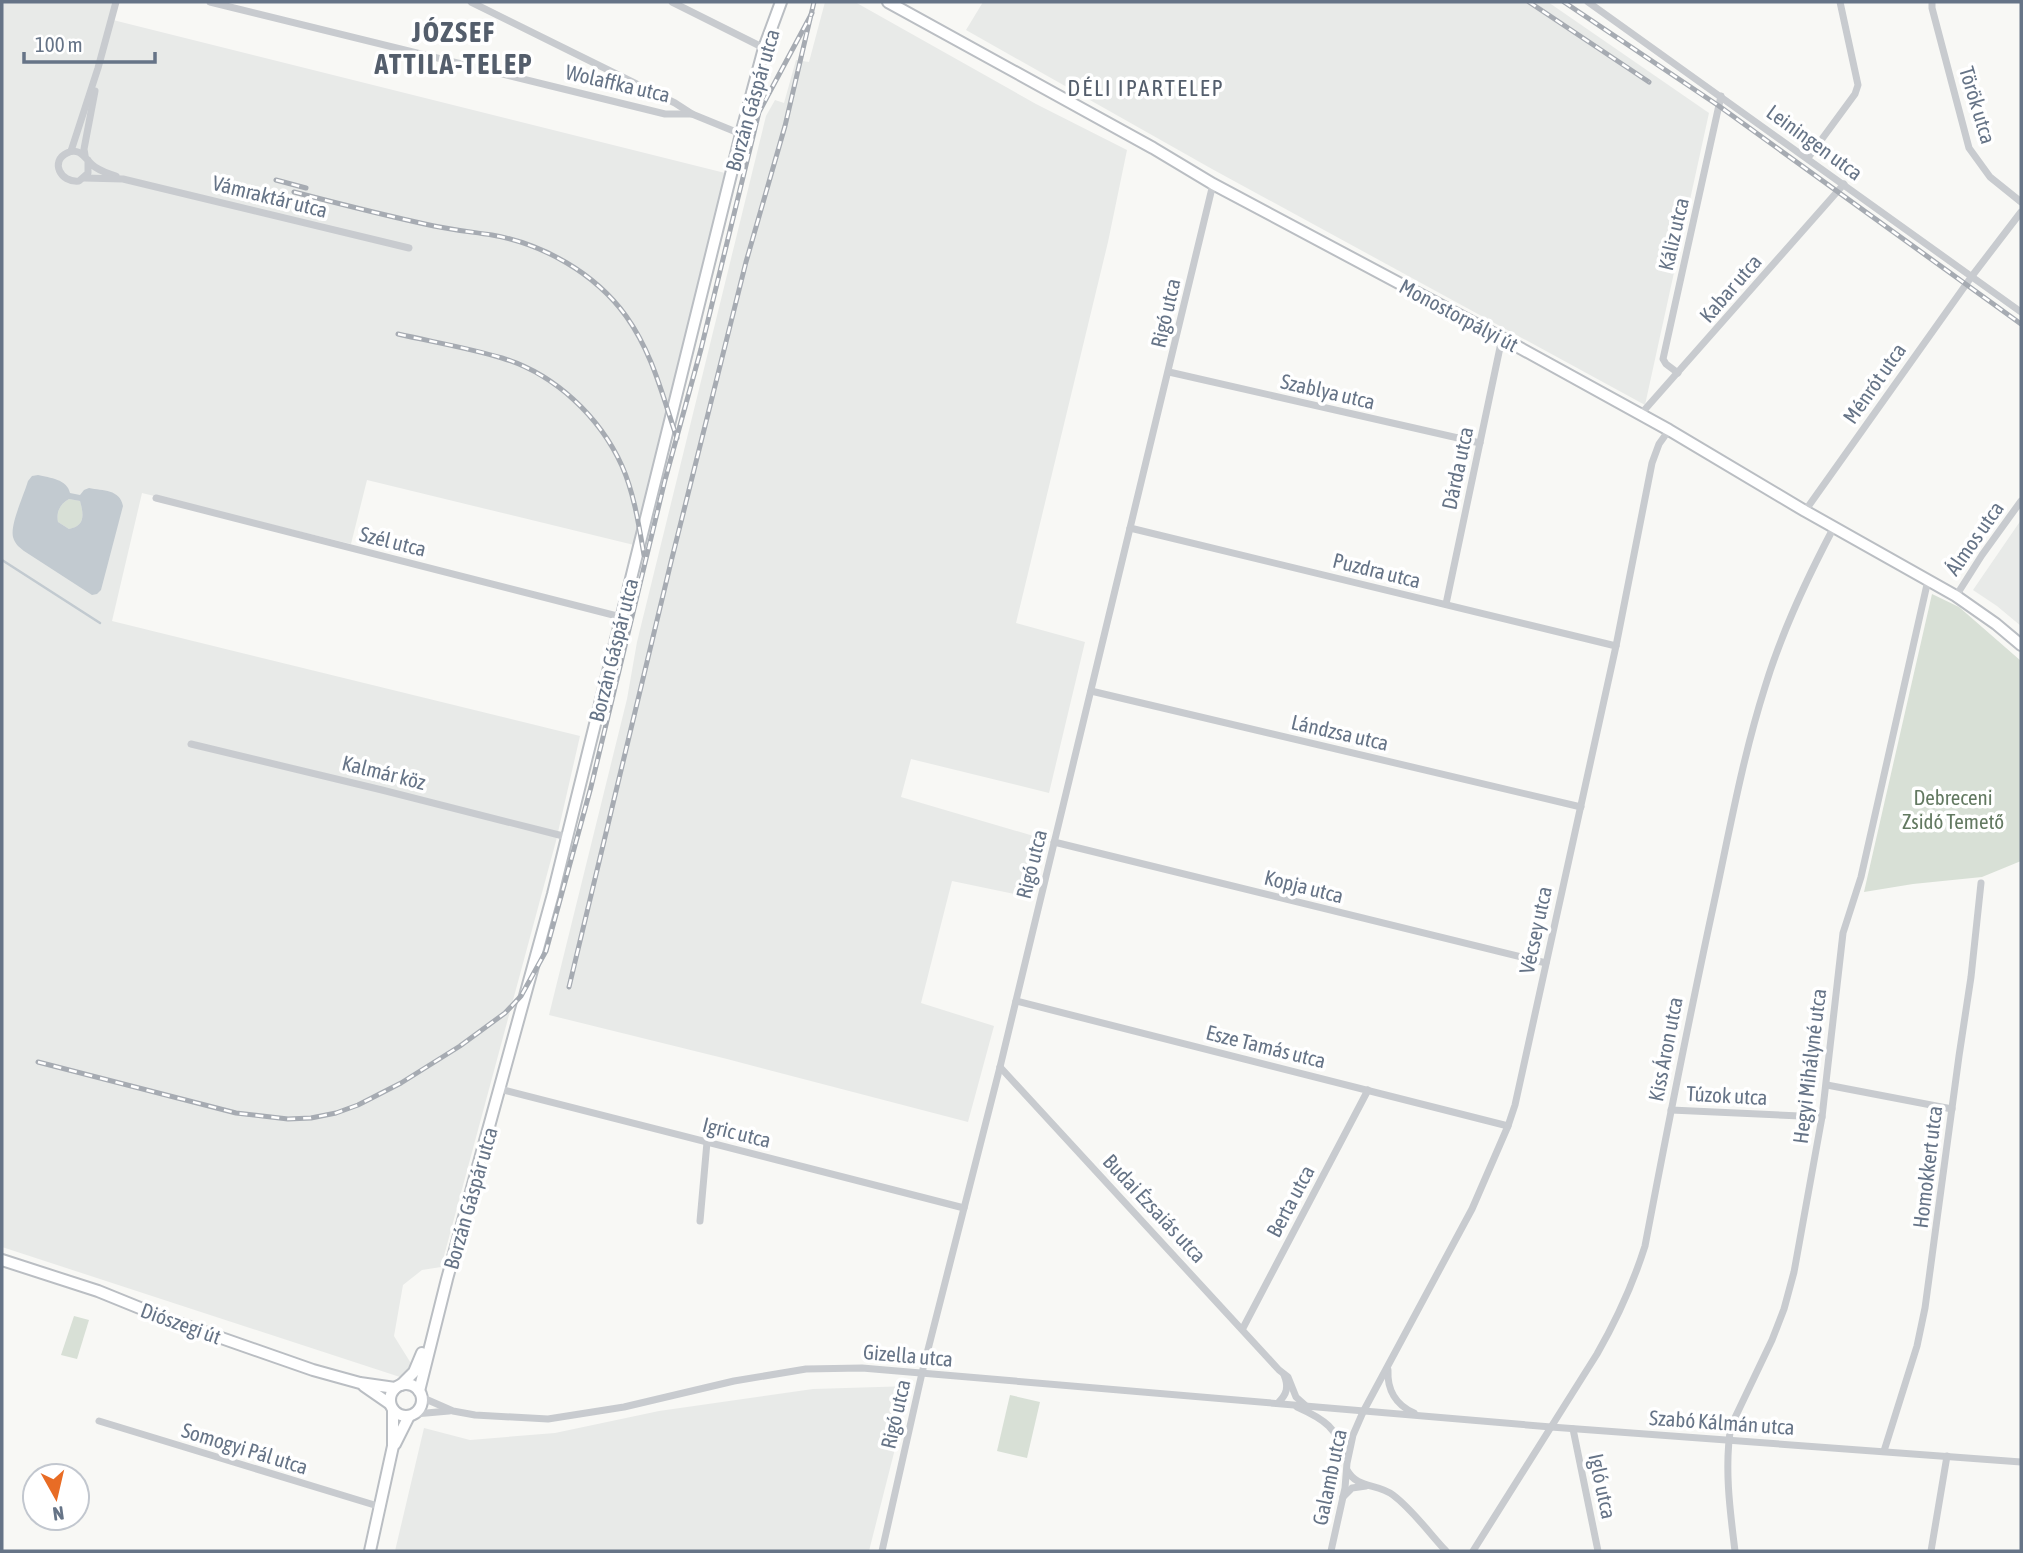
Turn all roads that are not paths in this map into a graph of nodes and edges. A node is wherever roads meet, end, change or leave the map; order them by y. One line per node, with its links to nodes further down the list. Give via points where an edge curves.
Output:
1 (116, 2): 11 (street)
2 (210, 2): 13 (street, Wolaffka utca, via 665,114)
3 (471, 2): 13 (street)
4 (672, 2): 10 (street)
5 (781, 2): 10 (street, Borzán Gáspár utca)
6 (888, 2): 20 (street, Monostorpályi út)
7 (1840, 2): 17 (street, via 1858,85)
8 (1933, 2): 22 (street, Török utca, via 1969,148 1990,177)
9 (1592, 3): 12 (street, Leiningen utca)
10 (764, 48): 14 (street, Borzán Gáspár utca)
11 (102, 53): 15 (street); 16 (street)
12 (1721, 96): 17 (street, Leiningen utca); 29 (street, Káliz utca, via 1663,359)
13 (692, 114): 14 (street)
14 (741, 134): 41 (street, Borzán Gáspár utca)
15 (71, 151): 16 (street); 18 (street, via 62,156 60,172 68,181)
16 (86, 158): 18 (street); 19 (street, Vámraktár utca, via 94,167)
17 (1808, 158): 21 (street, Leiningen utca)
18 (84, 178): 19 (street, Vámraktár utca)
19 (123, 179): 24 (street, Vámraktár utca)
20 (1213, 184): 27 (street, Monostorpályi út); 28 (street, Rigó utca)
21 (1844, 184): 25 (street, Leiningen utca); 29 (street, Kabar utca)
22 (2021, 202)
23 (2021, 212): 25 (street, Ménrót utca)
24 (409, 248)
25 (1972, 276): 26 (street, Leiningen utca); 35 (street, Ménrót utca)
26 (2021, 312)
27 (1502, 338): 30 (street, Monostorpályi út); 32 (street, Dárda utca)
28 (1168, 372): 32 (street, Szablya utca); 37 (street, Rigó utca)
29 (1678, 373): 30 (street, Kabar utca)
30 (1640, 415): 31 (street, Monostorpályi út)
31 (1668, 430): 35 (street, Monostorpályi út); 43 (street, Vécsey utca, via 1652,463)
32 (1480, 443): 40 (street, Dárda utca)
33 (156, 498): 41 (street, Szél utca)
34 (2021, 501): 39 (street, Álmos utca)
35 (1805, 511): 36 (street, Monostorpályi út)
36 (1834, 527): 38 (street, Monostorpályi út); 57 (street, Kiss Áron utca, via 1764,688)
37 (1130, 528): 40 (street, Puzdra utca); 44 (street, Rigó utca)
38 (1928, 580): 39 (street, Monostorpályi út); 53 (street, Hegyi Mihályné utca, via 1861,877 1843,933)
39 (1956, 596): 42 (street, Monostorpályi út)
40 (1446, 604): 43 (street, Puzdra utca)
41 (621, 617): 47 (street, Borzán Gáspár utca)
42 (2021, 645)
43 (1616, 646): 46 (street, Vécsey utca)
44 (1091, 691): 46 (street, Lándzsa utca); 48 (street, Rigó utca)
45 (191, 744): 47 (street, Kalmár köz)
46 (1581, 807): 50 (street, Vécsey utca)
47 (567, 837): 54 (street, Borzán Gáspár utca)
48 (1054, 842): 50 (street, Kopja utca); 51 (street, Rigó utca)
49 (1980, 883): 56 (street, Homokkert utca)
50 (1546, 963): 59 (street, Vécsey utca)
51 (1016, 1002): 52 (street, Rigó utca); 55 (street, Esze Tamás utca)
52 (1000, 1067): 61 (street, Rigó utca); 65 (street, Budai Ézsaiás utca)
53 (1827, 1085): 56 (street); 58 (street, Hegyi Mihályné utca)
54 (500, 1089): 60 (street, Igric utca); 64 (street, Borzán Gáspár utca)
55 (1368, 1090): 59 (street, Esze Tamás utca); 65 (street, Berta utca)
56 (1952, 1109): 85 (street, Homokkert utca, via 1922,1328)
57 (1671, 1110): 58 (street, Túzok utca); 81 (street, Kiss Áron utca, via 1645,1246 1633,1284 1604,1343)
58 (1822, 1117): 83 (street, Hegyi Mihályné utca, via 1784,1309 1735,1416)
59 (1508, 1126): 66 (street, Vécsey utca, via 1472,1209)
60 (707, 1142): 61 (street, Igric utca); 62 (street)
61 (964, 1208): 67 (street, Rigó utca)
62 (700, 1222)
63 (2, 1260): 69 (street, Diószegi út)
64 (443, 1298): 70 (street, Borzán Gáspár utca, via 414,1372); 71 (street, Borzán Gáspár utca)
65 (1243, 1328): 68 (street, Budai Ézsaiás utca)
66 (1388, 1365): 77 (street, Vécsey utca); 79 (street, via 1392,1395 1401,1406)
67 (922, 1373): 72 (street, Gizella utca); 76 (street, Gizella utca, via 806,1369 548,1419); 93 (street, Rigó utca)
68 (1283, 1374): 72 (street, via 1287,1393); 74 (street, Budai Ézsaiás utca)
69 (360, 1383): 70 (street, Diószegi út); 75 (street, Diószegi út)
70 (398, 1387): 71 (street, via 414,1387); 75 (street, via 392,1393)
71 (420, 1394): 76 (street, Gizella utca); 78 (street, via 422,1404)
72 (1278, 1403): 73 (street, Gizella utca)
73 (1290, 1404): 74 (street, Gizella utca); 88 (street, via 1332,1428)
74 (1305, 1405): 77 (street, Gizella utca)
75 (391, 1407): 78 (street, via 397,1414); 84 (street)
76 (453, 1411): 78 (street, Gizella utca)
77 (1363, 1412): 79 (street, Szabó Kálmán utca); 88 (street, Galamb utca)
78 (412, 1415): 84 (street)
79 (1421, 1416): 81 (street, Szabó Kálmán utca)
80 (99, 1421): 91 (street, Somogyi Pál utca)
81 (1552, 1427): 82 (street, Szabó Kálmán utca); 96 (street, Kiss Áron utca)
82 (1573, 1429): 83 (street, Szabó Kálmán utca); 97 (street, Igló utca)
83 (1729, 1440): 85 (street, Szabó Kálmán utca); 98 (street, Hegyi Mihályné utca)
84 (393, 1446): 91 (street)
85 (1884, 1451): 86 (street, Szabó Kálmán utca)
86 (1947, 1456): 87 (street, Szabó Kálmán utca); 99 (street)
87 (2021, 1462)
88 (1346, 1465): 89 (street, via 1354,1480); 90 (street, Galamb utca)
89 (1368, 1486): 90 (street, via 1352,1488); 95 (street, via 1401,1501)
90 (1343, 1498): 94 (street, Galamb utca)
91 (381, 1507): 92 (street)
92 (370, 1551)
93 (882, 1551)
94 (1331, 1551)
95 (1446, 1551)
96 (1473, 1551)
97 (1598, 1551)
98 (1735, 1551)
99 (1931, 1551)

